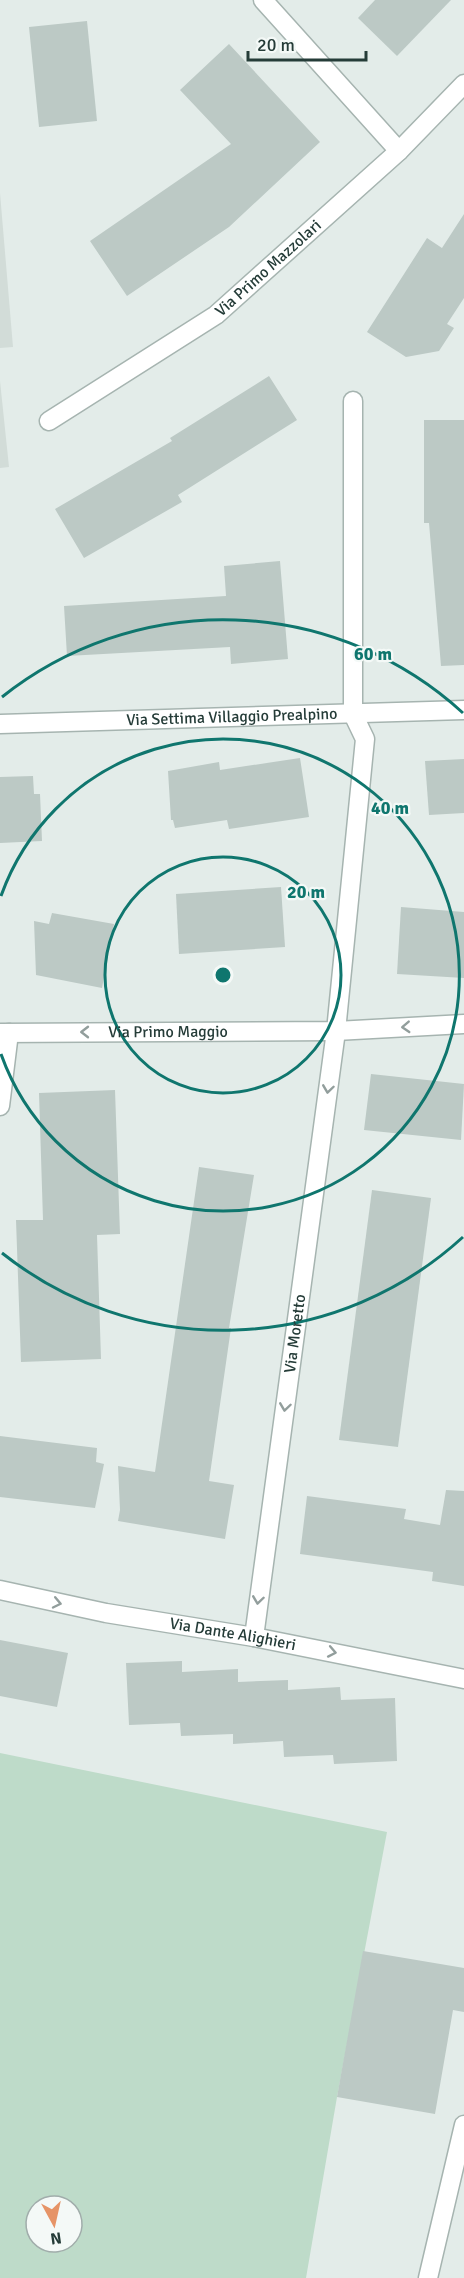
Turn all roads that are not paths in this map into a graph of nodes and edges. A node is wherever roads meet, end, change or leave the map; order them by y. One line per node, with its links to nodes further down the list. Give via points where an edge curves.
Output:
1 (263, 0): 3 (street)
2 (464, 84): 3 (street, Via Primo Mazzolari)
3 (399, 151): 5 (street, Via Primo Mazzolari, via 216,315)
4 (353, 400): 7 (street)
5 (49, 421)
6 (464, 710): 7 (street, Via Settima Villaggio Prealpino)
7 (352, 714): 8 (street, Via Settima Villaggio Prealpino); 10 (street, via 365,739)
8 (0, 724)
9 (464, 1024): 10 (street, Via Primo Maggio, one-way to 10)
10 (336, 1031): 11 (street, Via Primo Maggio, one-way to 11); 14 (street, Via Moretto, one-way to 14)
11 (5, 1033): 12 (street)
12 (0, 1106)
13 (0, 1590): 14 (street, Via Dante Alighieri, one-way to 14, via 106,1613)
14 (254, 1637): 15 (street, Via Dante Alighieri, one-way to 15)
15 (464, 1679)
16 (464, 2125): 17 (street)
17 (428, 2278)

